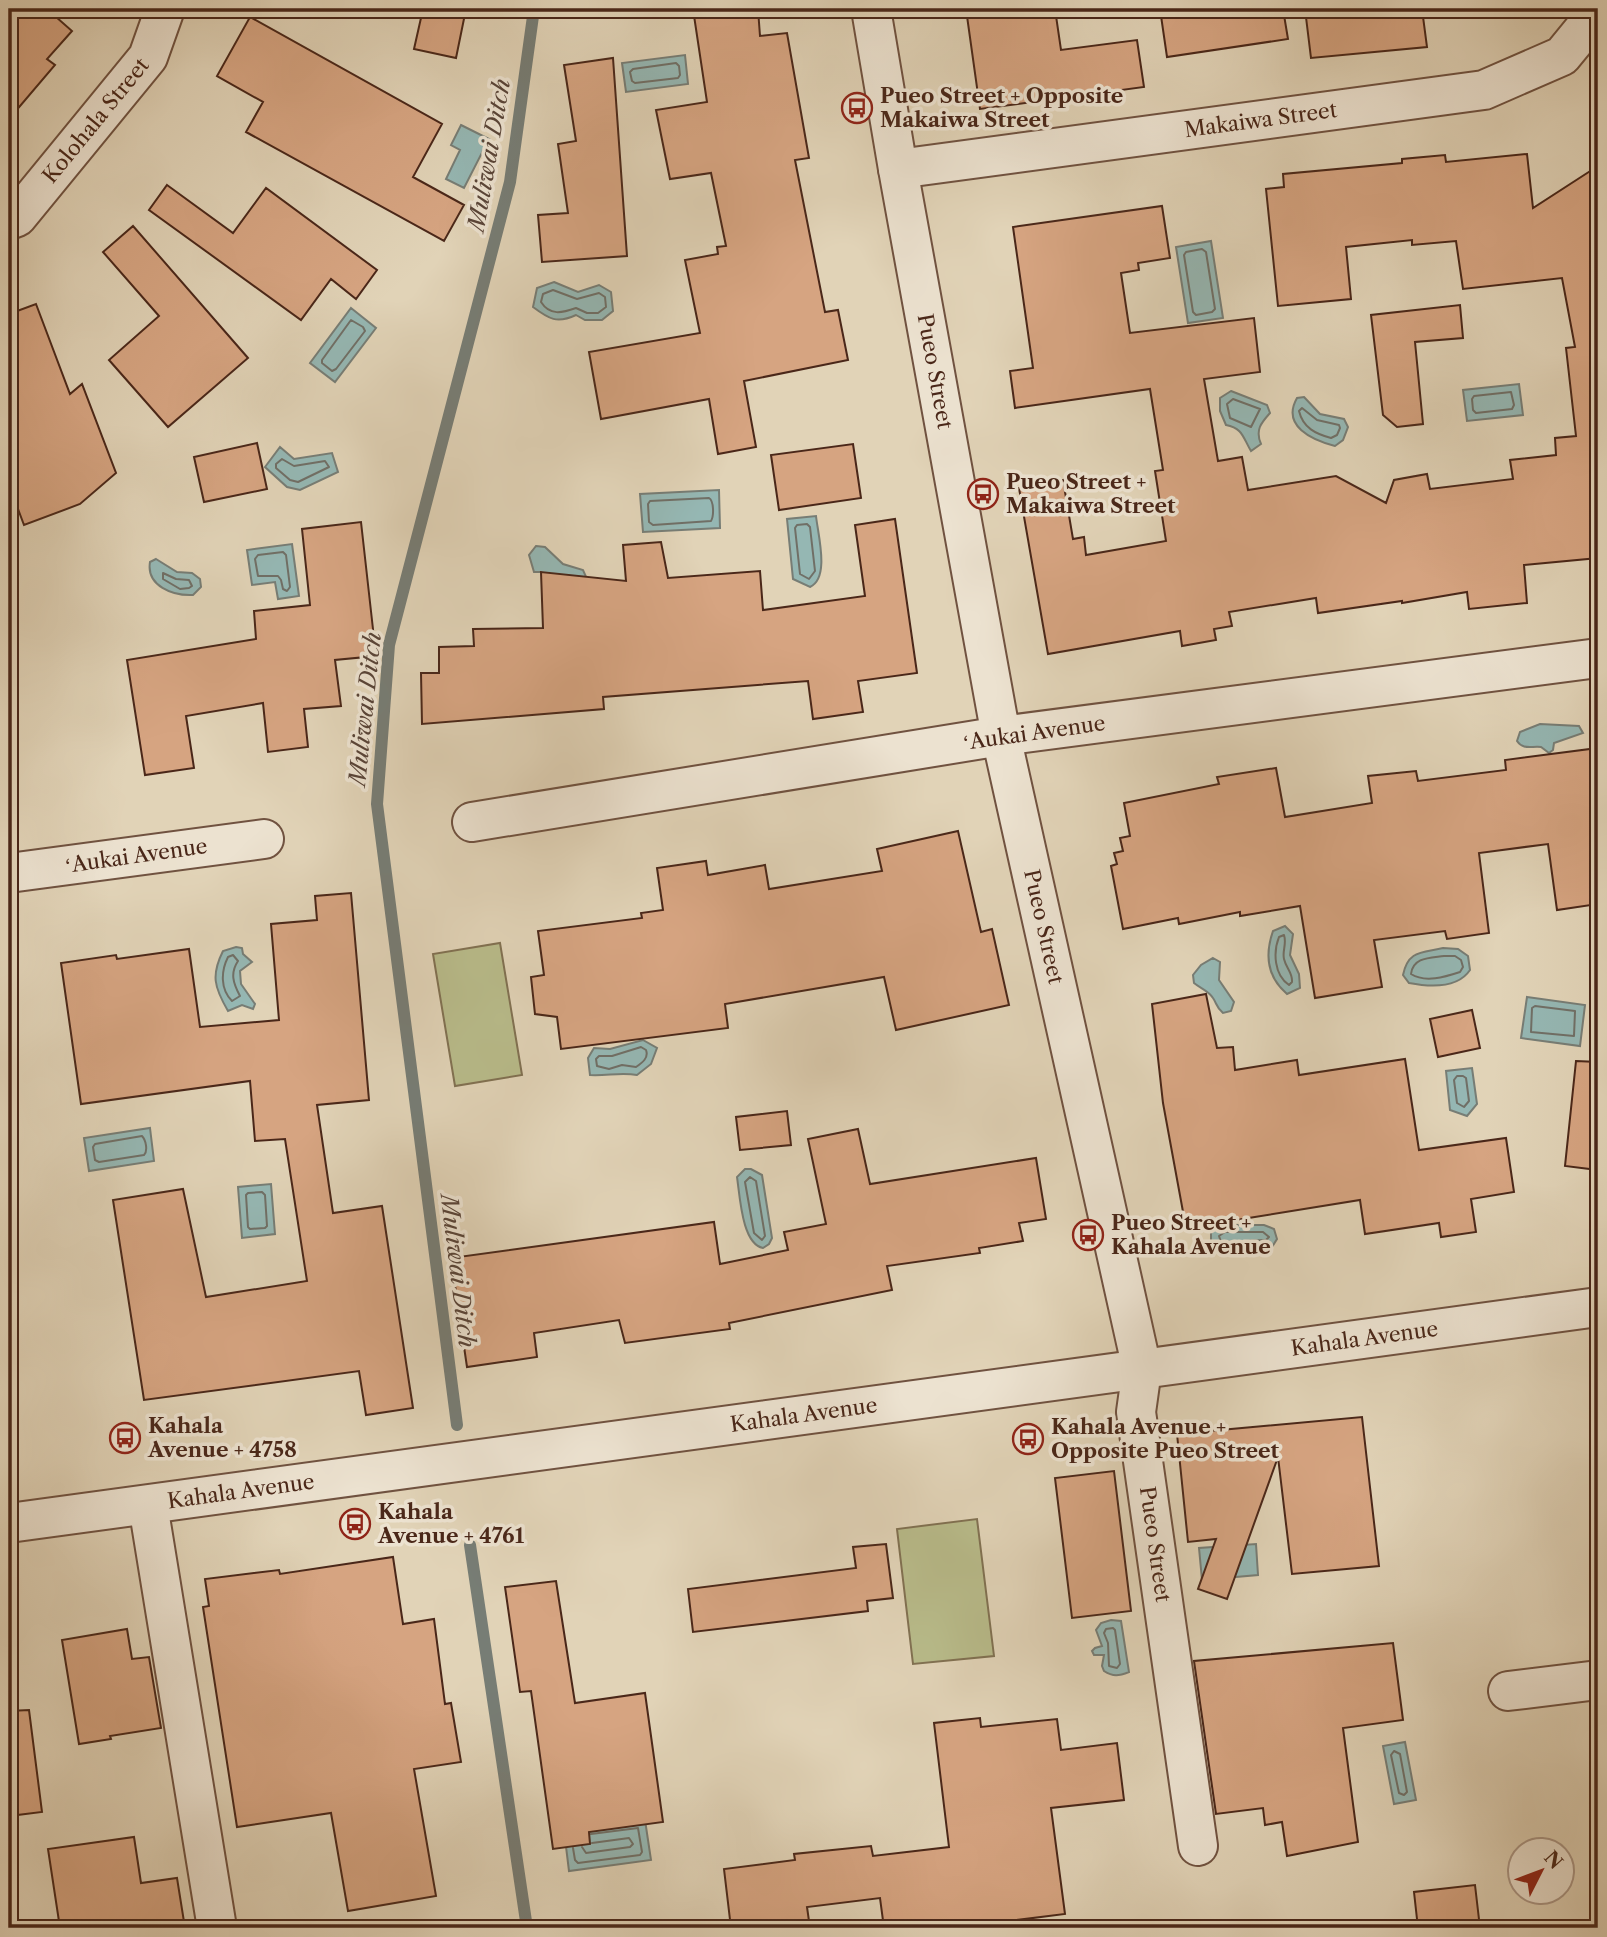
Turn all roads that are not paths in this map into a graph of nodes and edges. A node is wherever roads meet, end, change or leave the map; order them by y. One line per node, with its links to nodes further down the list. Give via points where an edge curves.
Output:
1 (165, 9): 5 (street, Kolohala Street, via 148,57 17,217)
2 (871, 9): 4 (street, Pueo Street)
3 (1598, 12): 4 (street, Makaiwa Street, via 1562,56 1484,90)
4 (898, 169): 7 (street, Pueo Street)
5 (9, 220)
6 (1598, 658): 7 (street, ʻAukai Avenue)
7 (1001, 736): 8 (street, ʻAukai Avenue); 12 (street, Pueo Street)
8 (472, 822)
9 (264, 839): 10 (street, ʻAukai Avenue)
10 (9, 873)
11 (1598, 1307): 12 (street, Kahala Avenue)
12 (1142, 1369): 13 (street, Kahala Avenue); 17 (street, Pueo Street, via 1136,1412)
13 (148, 1505): 14 (street, Kahala Avenue); 18 (street)
14 (9, 1523)
15 (1598, 1680): 16 (street)
16 (1508, 1691)
17 (1198, 1846)
18 (216, 1928)

